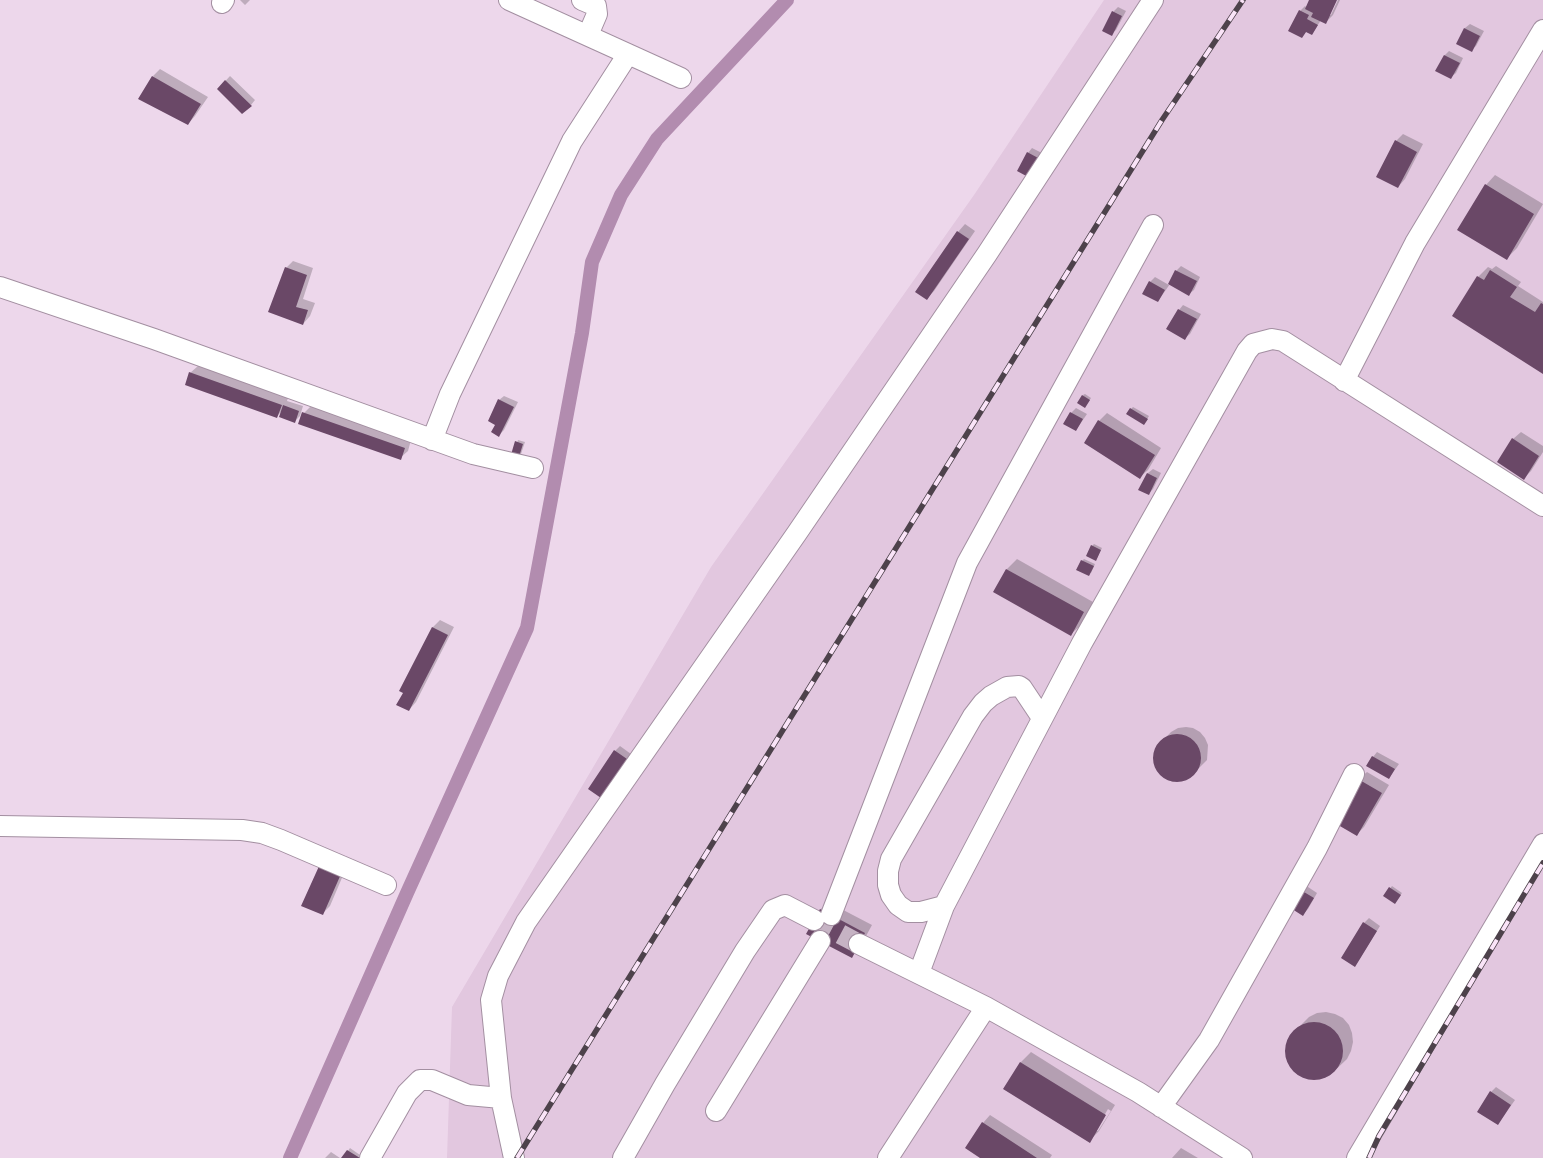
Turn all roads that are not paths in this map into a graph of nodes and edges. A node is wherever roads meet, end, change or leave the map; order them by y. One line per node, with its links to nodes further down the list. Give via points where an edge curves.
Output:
1 (509, 0): 5 (street)
2 (582, 0): 5 (street, via 596,6 597,14)
3 (1153, 0): 24 (street, via 981,262 526,922 498,976 491,1000)
4 (1543, 30): 10 (street, via 1415,243)
5 (588, 35): 6 (street)
6 (628, 54): 7 (street); 11 (street, via 572,141 450,394)
7 (682, 78)
8 (1153, 225): 29 (street, via 966,564 822,917 785,905 773,910 664,1084)
9 (0, 287): 11 (street)
10 (1344, 381): 13 (street); 14 (street, via 1283,341 1272,339 1253,344)
11 (432, 440): 12 (street, via 473,454)
12 (533, 468)
13 (1543, 506)
14 (1042, 718): 19 (street); 19 (street, via 1019,686 1008,687 983,703 891,859 888,885 898,905 908,912)
15 (1354, 774): 25 (street, via 1317,848 1209,1040)
16 (0, 826): 18 (street, via 262,833)
17 (1543, 844): 32 (street)
18 (386, 884)
19 (944, 906): 22 (street)
20 (820, 941): 26 (street)
21 (859, 944): 22 (street)
22 (919, 973): 23 (street)
23 (986, 1007): 25 (street); 30 (street)
24 (501, 1098): 27 (street, via 468,1095 432,1080 420,1080 407,1093); 28 (street)
25 (1161, 1107): 31 (street)
26 (716, 1112)
27 (370, 1158)
28 (514, 1158)
29 (623, 1158)
30 (888, 1158)
31 (1242, 1158)
32 (1357, 1158)

